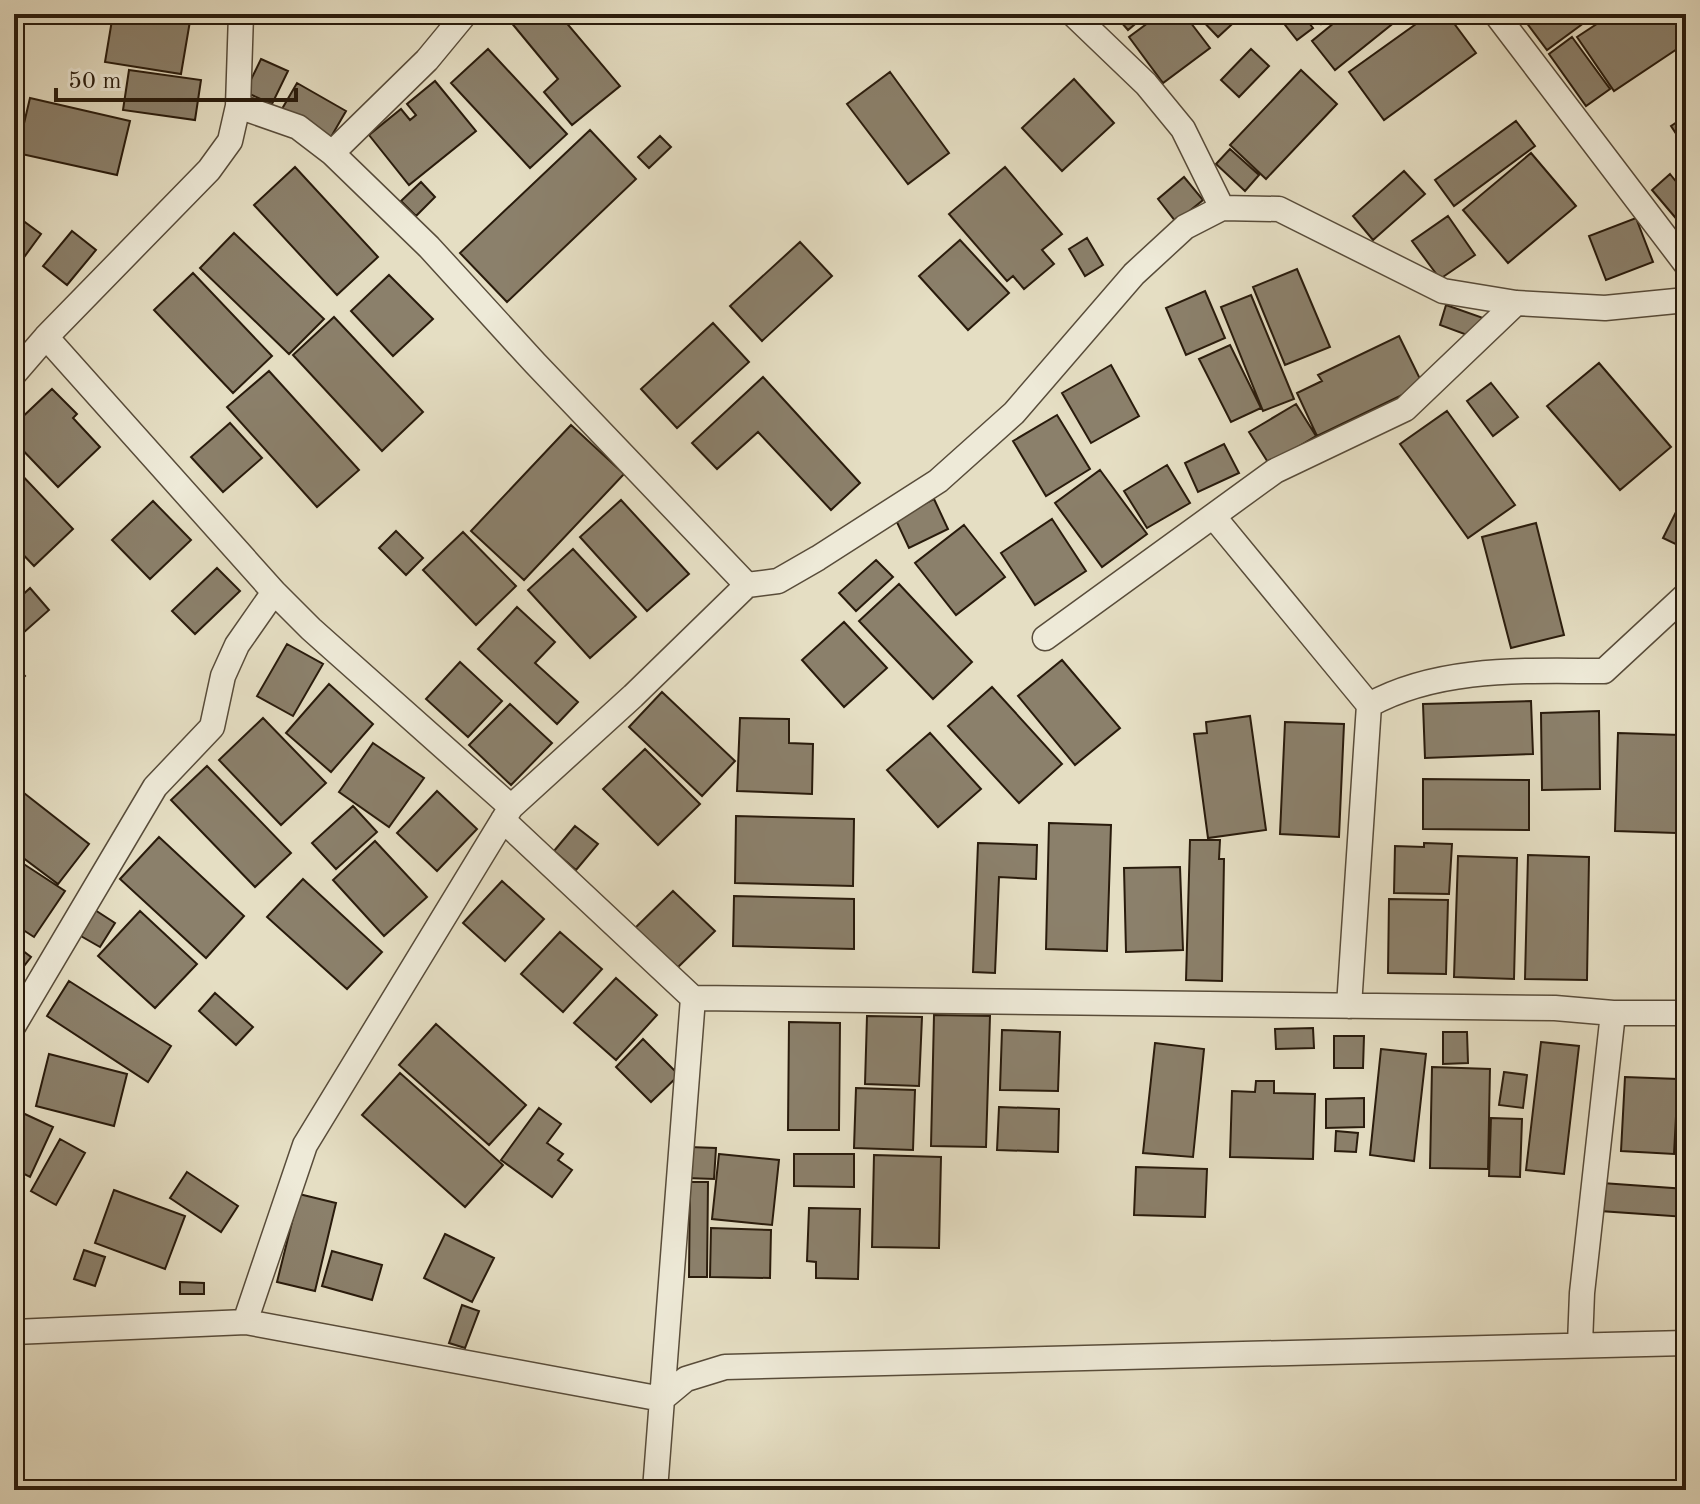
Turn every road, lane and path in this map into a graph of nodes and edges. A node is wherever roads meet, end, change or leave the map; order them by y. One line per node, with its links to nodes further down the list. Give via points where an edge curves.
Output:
1 (241, 14): 5 (street)
2 (465, 14): 6 (street, via 427,60)
3 (1073, 14): 7 (street, via 1146,84 1183,129)
4 (1496, 14): 8 (street)
5 (238, 106): 6 (street, via 298,127); 11 (street, via 230,141 209,170)
6 (332, 153): 14 (street, via 429,247)
7 (1222, 208): 10 (street, via 1279,209 1443,291); 14 (street, via 1185,227 1134,274 1014,413 938,481 778,581)
8 (1686, 264)
9 (1686, 300): 10 (street, via 1605,308)
10 (1516, 303): 13 (street, via 1405,409 1275,471)
11 (46, 337): 12 (street); 15 (street)
12 (14, 374)
13 (1213, 516): 17 (street); 18 (street)
14 (747, 585): 19 (street)
15 (274, 592): 19 (street); 24 (street, via 237,645 223,676 212,727 155,787)
16 (1686, 595): 18 (street, via 1604,671 1490,671 1394,691)
17 (1045, 638)
18 (1369, 705): 21 (street)
19 (507, 814): 20 (street); 25 (street, via 305,1145)
20 (693, 998): 21 (street); 29 (street)
21 (1349, 1006): 22 (street)
22 (1613, 1013): 23 (street); 28 (street)
23 (1686, 1013)
24 (14, 1025)
25 (245, 1322): 26 (street); 29 (street)
26 (14, 1332)
27 (1686, 1343): 28 (street)
28 (1580, 1344): 29 (street, via 725,1367 686,1379)
29 (662, 1399): 30 (street)
30 (655, 1490)

